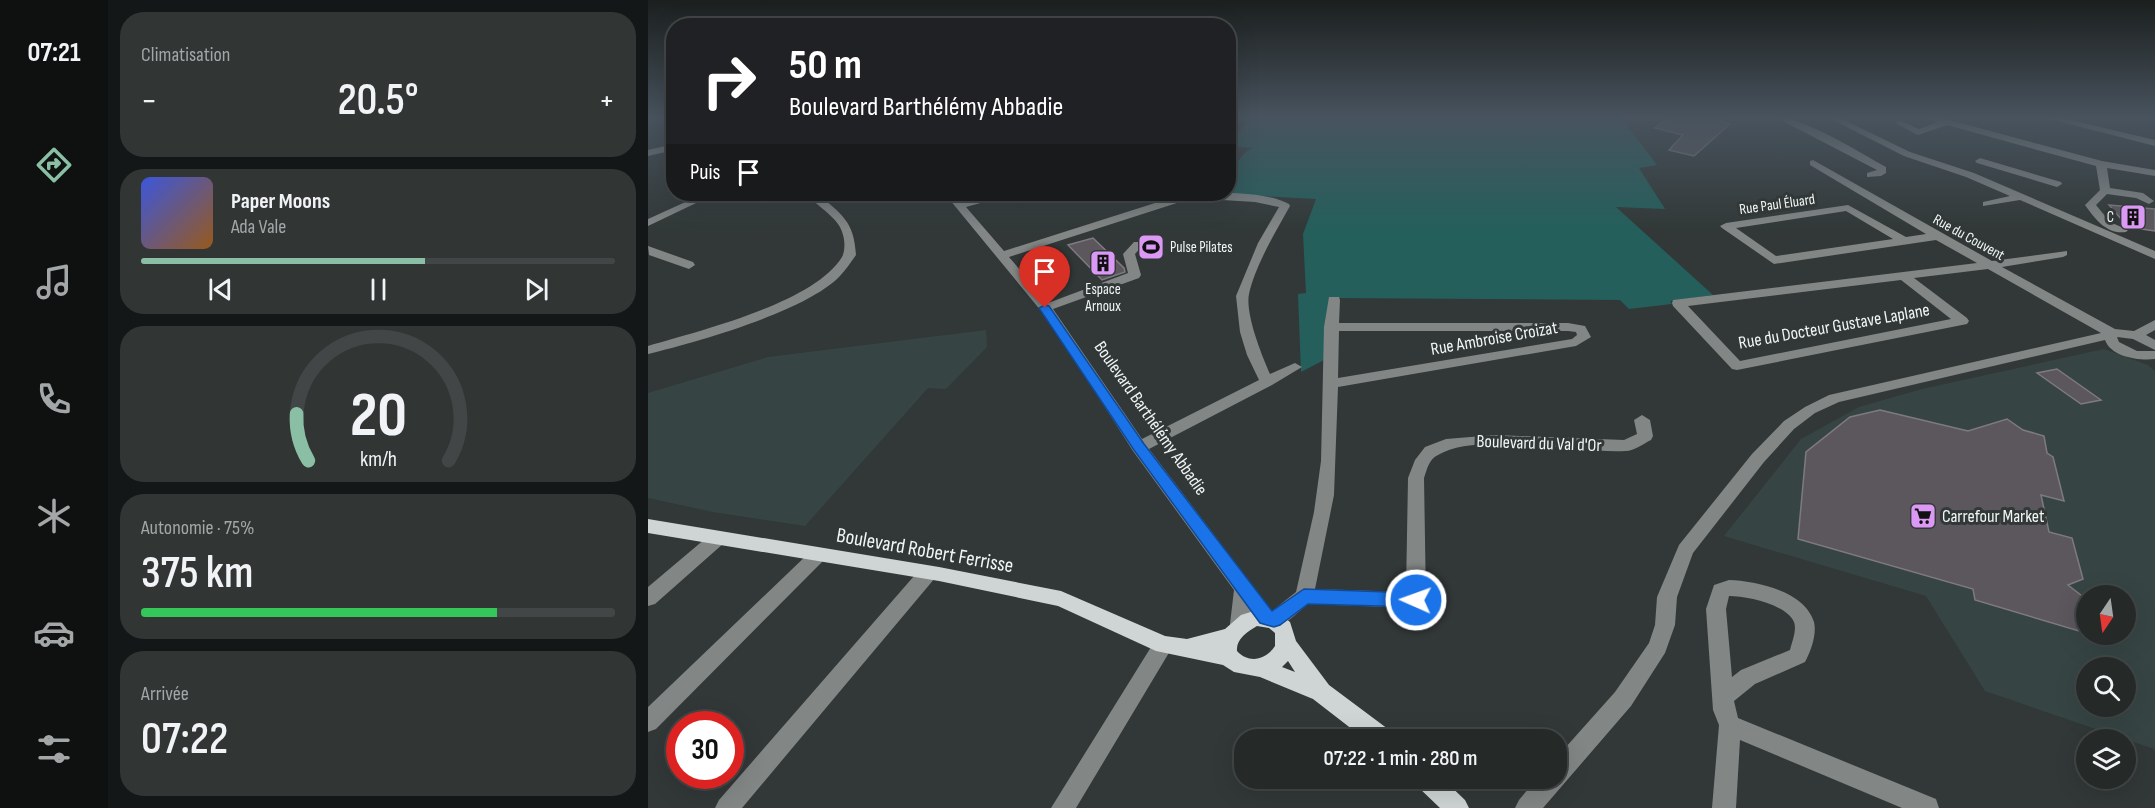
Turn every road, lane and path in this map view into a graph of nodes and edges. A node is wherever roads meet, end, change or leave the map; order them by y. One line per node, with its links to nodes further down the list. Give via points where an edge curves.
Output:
1 (1855, 155): 8 (street, via 1882,169 1881,173)
2 (1909, 155): 11 (street)
3 (1987, 155): 9 (street, via 1980,161)
4 (2047, 155): 6 (street)
5 (1813, 163): 22 (street, Rue du Couvent)
6 (2101, 164): 7 (street); 10 (street)
7 (2155, 173)
8 (1871, 175)
9 (2057, 184)
10 (2105, 191): 18 (street, via 2139,195); 25 (street, via 2090,205 2106,224)
11 (2020, 197): 19 (street); 29 (street)
12 (1236, 198): 42 (street, via 1284,203 1242,296 1247,332)
13 (695, 201): 21 (street)
14 (820, 201): 39 (street, via 850,235 852,250 840,271 815,290 767,313)
15 (956, 201): 20 (street, Boulevard Barthélémy Abbadie)
16 (975, 201): 20 (street)
17 (1159, 201): 28 (street)
18 (2149, 201)
19 (1987, 204)
20 (960, 205): 28 (street, Boulevard Barthélémy Abbadie)
21 (648, 223)
22 (1938, 236): 23 (street, Rue Paul Éluard); 31 (street, Rue du Couvent)
23 (1904, 241): 23 (street, Rue Paul Éluard, via 1774,260 1726,226 1848,208)
24 (1138, 244): 34 (street, via 1129,254 1135,275)
25 (2155, 244)
26 (651, 251): 30 (street)
27 (2063, 253): 31 (street, Rue du Docteur Gustave Laplane)
28 (1003, 255): 34 (street, Boulevard Barthélémy Abbadie)
29 (2155, 255)
30 (689, 265)
31 (1990, 265): 32 (street, Rue du Docteur Gustave Laplane); 38 (street, Rue du Couvent)
32 (1904, 276): 32 (street, Rue du Docteur Gustave Laplane, via 1689,301 1678,303 1737,366 1962,321)
33 (1334, 300): 36 (street)
34 (1045, 308): 45 (street, Boulevard Barthélémy Abbadie)
35 (2155, 324): 37 (street)
36 (1332, 327): 43 (street); 43 (street, Rue Ambroise Croizat, via 1568,327 1580,329 1584,337 1576,342)
37 (2136, 335): 38 (street); 40 (street)
38 (2113, 339): 40 (street); 65 (street, via 2086,341 1834,398 1789,425 1685,550 1667,597 1658,647 1623,699)
39 (648, 350)
40 (2153, 350)
41 (1295, 367): 42 (street)
42 (1267, 382): 45 (street)
43 (1330, 384): 51 (street, via 1329,464 1318,542)
44 (1642, 420): 51 (street, Boulevard du Val d'Or, via 1646,436 1627,447 1487,439 1454,442 1432,450 1422,461 1416,478 1416,600)
45 (1139, 447): 50 (street, Boulevard Barthélémy Abbadie)
46 (648, 526): 47 (main road, Boulevard Robert Ferrisse)
47 (718, 538): 48 (main road, Boulevard Robert Ferrisse); 52 (street)
48 (817, 556): 49 (main road, Boulevard Robert Ferrisse); 62 (street)
49 (928, 573): 56 (main road, Boulevard Robert Ferrisse, via 1061,599); 69 (street)
50 (1244, 586): 53 (street, Boulevard Barthélémy Abbadie); 54 (street)
51 (1304, 596): 53 (street)
52 (648, 598)
53 (1270, 619): 54 (main road, via 1257,618); 55 (main road, via 1285,630)
54 (1235, 630): 57 (main road, Boulevard Robert Ferrisse); 58 (main road, via 1228,651)
55 (1287, 644): 59 (main road, via 1278,659); 60 (main road)
56 (1163, 645): 57 (main road, Boulevard Robert Ferrisse); 70 (street)
57 (1185, 647): 58 (main road, Boulevard Robert Ferrisse)
58 (1231, 658): 59 (main road, via 1243,667)
59 (1261, 668): 60 (main road)
60 (1321, 692): 64 (main road)
61 (1723, 697): 61 (street, via 1716,609 1721,590 1727,587 1761,593 1794,608 1804,620 1798,656 1748,677); 63 (street)
62 (648, 722)
63 (1730, 725): 68 (street); 73 (street)
64 (1370, 729)
65 (1567, 763)
66 (1437, 789): 71 (main road)
67 (1543, 789): 72 (street)
68 (1928, 807)
69 (727, 808)
70 (1063, 808)
71 (1457, 808)
72 (1527, 808)
73 (1724, 808)

